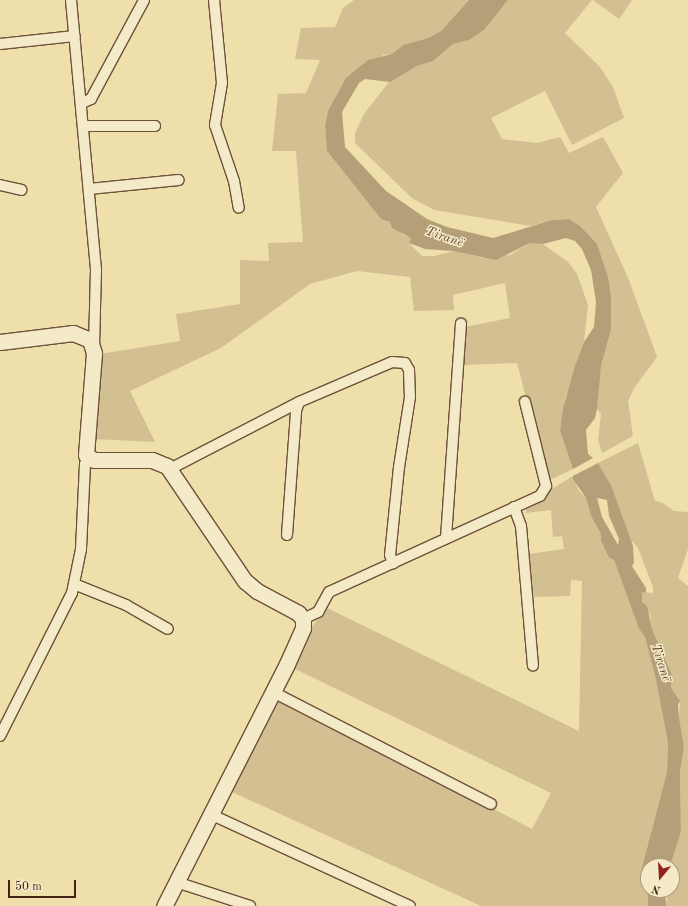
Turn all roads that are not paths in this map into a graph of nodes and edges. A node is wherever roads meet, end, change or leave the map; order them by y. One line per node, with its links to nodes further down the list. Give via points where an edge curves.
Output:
1 (71, 0): 4 (street)
2 (144, 0): 6 (street, via 91,99)
3 (214, 0): 13 (street, via 222,83 215,125 234,182)
4 (75, 36): 5 (street); 6 (street)
5 (0, 44)
6 (82, 103): 7 (street)
7 (84, 126): 8 (street); 11 (street)
8 (156, 126)
9 (179, 180): 11 (street)
10 (0, 185): 12 (street)
11 (89, 189): 14 (street, via 96,270)
12 (21, 190)
13 (238, 208)
14 (96, 315): 16 (street, via 87,329); 18 (street)
15 (461, 324): 25 (street)
16 (73, 333): 17 (street); 18 (street, via 90,340)
17 (0, 342)
18 (94, 353): 21 (street, via 85,451)
19 (299, 402): 22 (street); 24 (street, via 296,411); 26 (street, via 392,362 399,361 408,366 410,397 399,467 390,555)
20 (525, 402): 23 (street, via 546,486 540,496)
21 (88, 458): 22 (street, via 152,460); 27 (street, via 85,464 84,522)
22 (170, 469): 28 (street, via 244,581 298,613)
23 (514, 507): 25 (street); 30 (street, via 521,526)
24 (287, 535)
25 (446, 538): 26 (street)
26 (392, 563): 28 (street, via 329,592 318,612)
27 (74, 584): 29 (street, via 126,605); 32 (street, via 64,611)
28 (303, 619): 31 (street, via 299,638)
29 (168, 629)
30 (533, 664)
31 (273, 692): 33 (street); 34 (street)
32 (0, 736)
33 (491, 804)
34 (210, 814): 35 (street); 38 (street)
35 (176, 882): 36 (street); 37 (street)
36 (164, 906)
37 (250, 906)
38 (410, 906)

